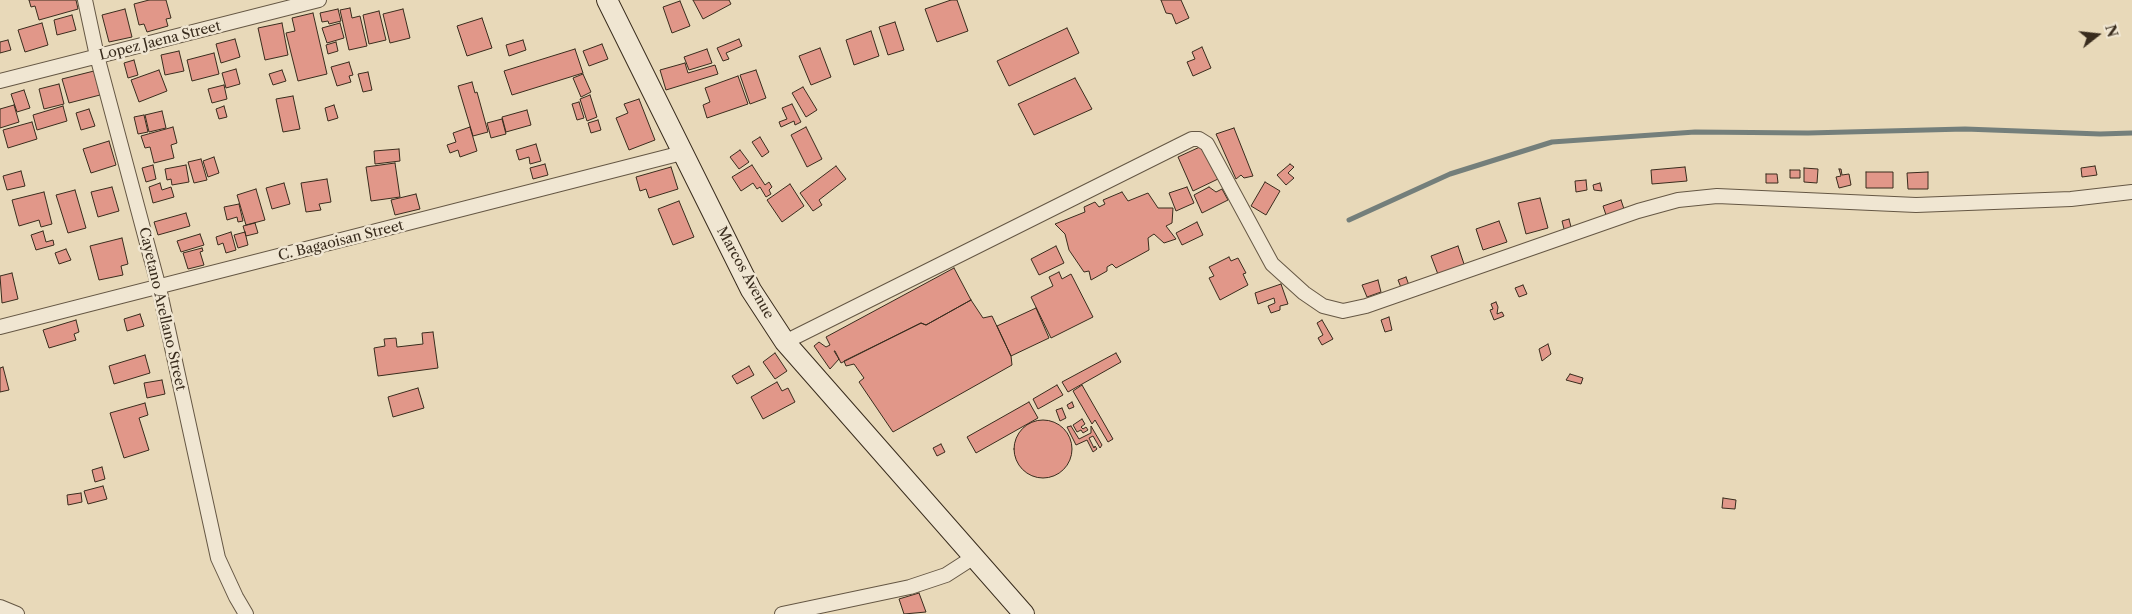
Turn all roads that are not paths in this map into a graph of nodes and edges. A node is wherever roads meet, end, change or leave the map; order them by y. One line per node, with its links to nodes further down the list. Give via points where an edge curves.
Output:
1 (85, 0): 4 (street, Cayetano Arellano Street)
2 (319, 0): 4 (street, Lopez Jaena Street)
3 (607, 0): 6 (main road, Marcos Avenue)
4 (97, 56): 5 (street, Lopez Jaena Street); 8 (street, Cayetano Arellano Street)
5 (0, 81)
6 (682, 153): 8 (street, C. Bagaoisan Street); 10 (main road, Marcos Avenue, via 751,290)
7 (2132, 192): 10 (street, via 2070,199 1916,205 1717,196 1678,200 1343,311 1323,306 1272,264 1207,144 1192,140)
8 (159, 288): 9 (street, C. Bagaoisan Street); 14 (street, Cayetano Arellano Street, via 218,558)
9 (0, 327)
10 (785, 342): 11 (main road, Marcos Avenue)
11 (974, 557): 15 (street, via 946,575 910,587); 16 (main road, Marcos Avenue)
12 (0, 606): 13 (street)
13 (17, 614)
14 (246, 614)
15 (782, 614)
16 (1024, 614)

